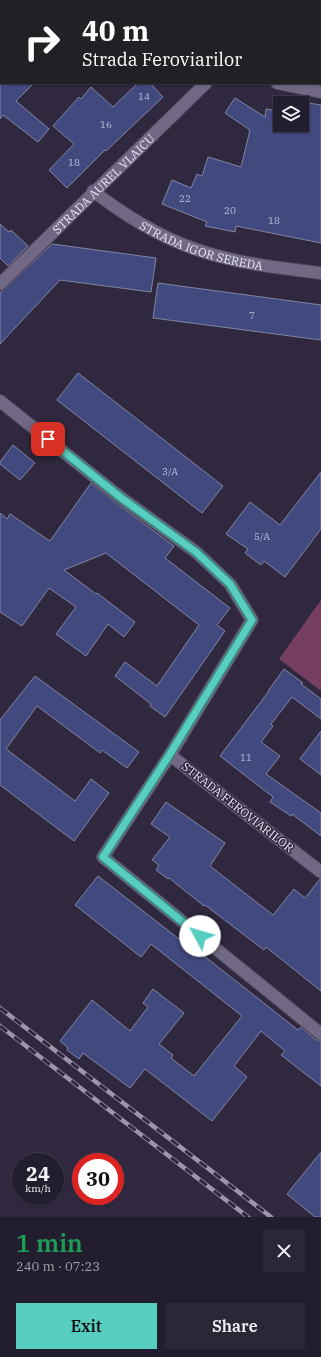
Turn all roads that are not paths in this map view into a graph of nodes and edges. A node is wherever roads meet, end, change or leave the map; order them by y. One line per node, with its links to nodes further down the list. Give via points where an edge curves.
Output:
1 (205, 84): 4 (street, STRADA AUREL VLAICU)
2 (282, 84): 3 (street)
3 (321, 92)
4 (93, 191): 5 (street, STRADA IGOR SEREDA, via 137,221 192,248 237,260); 6 (street, STRADA AUREL VLAICU)
5 (321, 273)
6 (0, 284)
7 (0, 401): 8 (street, via 120,497 196,552 230,584 252,620)
8 (170, 754): 9 (street, STRADA FEROVIARILOR); 10 (street, STRADA FEROVIARILOR, via 103,857)
9 (321, 872)
10 (321, 1034)

